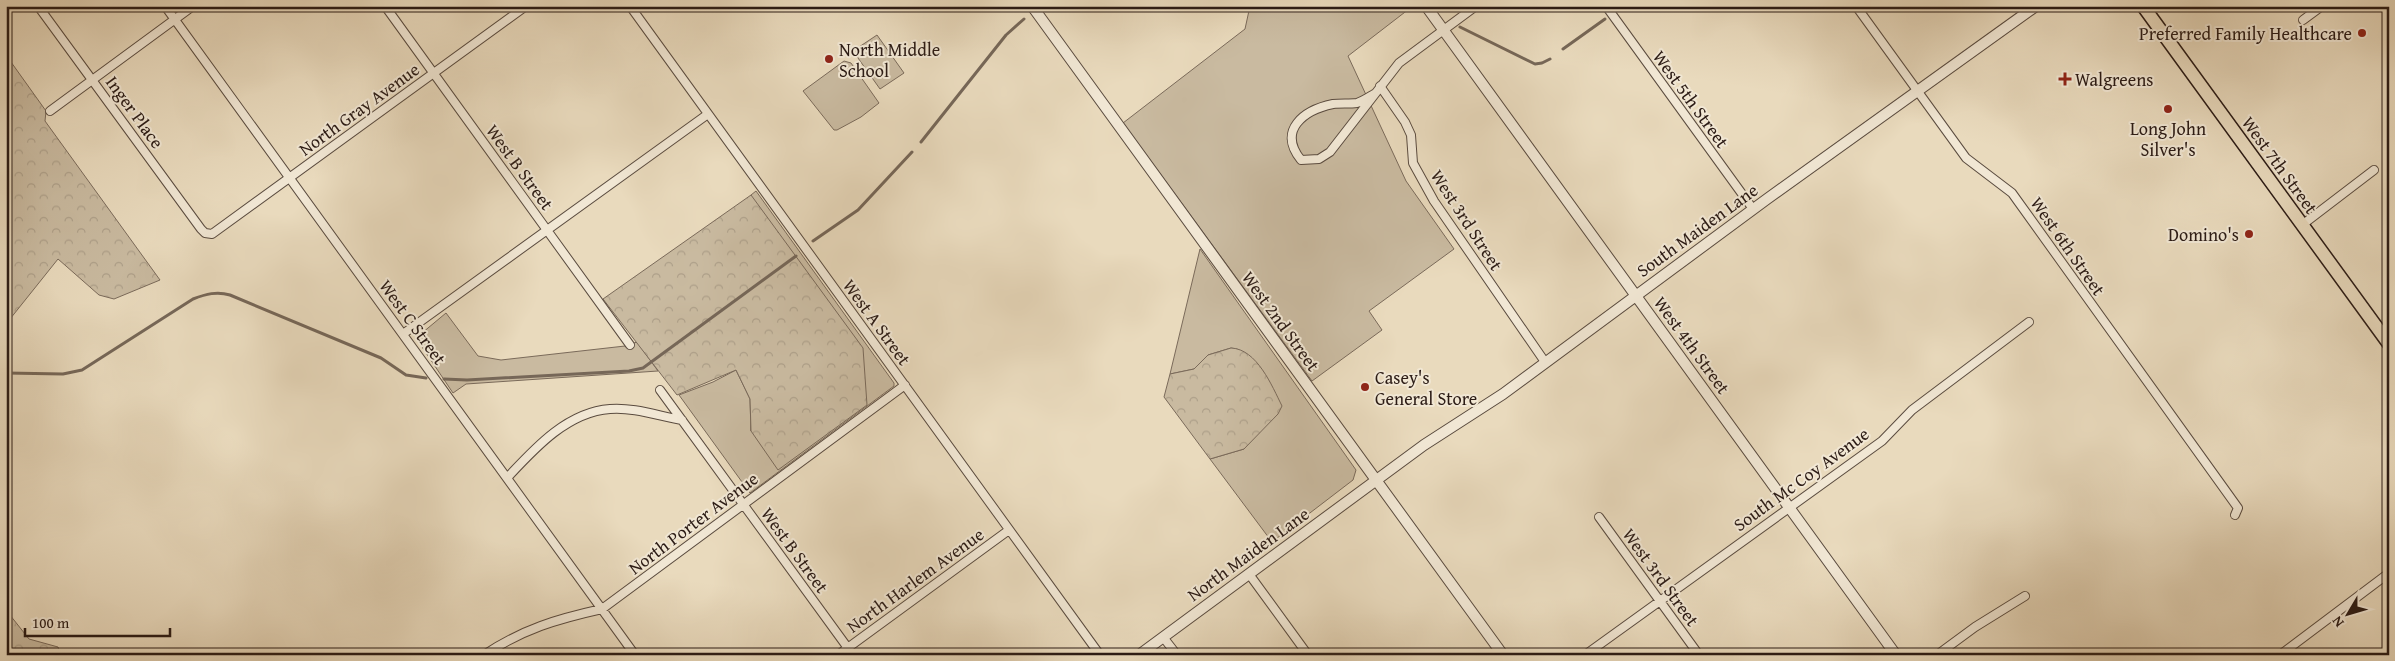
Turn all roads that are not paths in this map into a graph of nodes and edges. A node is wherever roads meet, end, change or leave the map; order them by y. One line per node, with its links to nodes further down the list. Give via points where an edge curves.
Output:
1 (38, 6): 19 (street, Inger Place)
2 (165, 6): 15 (street, West C Street)
3 (193, 6): 15 (street)
4 (385, 6): 18 (street, West B Street)
5 (526, 6): 18 (street, North Gray Avenue)
6 (630, 6): 24 (street, West A Street)
7 (1032, 6): 41 (street, West 2nd Street)
8 (1426, 6): 17 (street, West 4th Street)
9 (1476, 6): 17 (street)
10 (1606, 6): 27 (street, West 5th Street)
11 (1856, 6): 21 (street, West 6th Street)
12 (2036, 6): 21 (street, South Maiden Lane)
13 (2143, 6): 28 (main road, West 7th Street)
14 (2322, 6): 16 (street)
15 (175, 19): 19 (street); 26 (street, West C Street)
16 (2303, 20)
17 (1443, 30): 20 (street, via 1399,63); 31 (street, West 4th Street)
18 (433, 73): 26 (street, North Gray Avenue); 29 (street, West B Street)
19 (92, 79): 23 (street); 30 (street, Inger Place)
20 (1380, 86): 22 (street); 36 (street, West 3rd Street, via 1404,122 1410,135 1413,163 1434,201)
21 (1918, 92): 27 (street, South Maiden Lane); 44 (street, West 6th Street, via 1966,158 2012,193 2238,508)
22 (1374, 94): 22 (street, via 1330,152 1319,159 1301,160 1295,153 1291,135 1294,125 1302,118 1331,105 1356,103)
23 (50, 111)
24 (708, 114): 29 (street); 37 (street, West A Street)
25 (2374, 170): 28 (street)
26 (290, 178): 30 (street, North Gray Avenue, via 216,232); 33 (street, West C Street)
27 (1753, 209): 31 (street, South Maiden Lane)
28 (2302, 225): 34 (main road, West 7th Street)
29 (547, 231): 33 (street); 35 (street, West B Street)
30 (208, 234)
31 (1636, 295): 36 (street, South Maiden Lane); 43 (street, West 4th Street)
32 (2029, 322): 43 (street, South Mc Coy Avenue, via 1912,410 1882,441)
33 (403, 334): 40 (street, West C Street)
34 (2389, 344)
35 (630, 345)
36 (1545, 362): 41 (street, South Maiden Lane)
37 (904, 385): 42 (street, North Porter Avenue); 46 (street, West A Street)
38 (660, 390): 39 (street, West B Street)
39 (682, 420): 40 (street, via 619,409 598,411 556,431); 42 (street, West B Street)
40 (508, 478): 51 (street, West C Street)
41 (1376, 480): 48 (street, North Maiden Lane); 62 (street, West 2nd Street)
42 (743, 504): 51 (street, North Porter Avenue); 53 (street, West B Street)
43 (1789, 507): 50 (street, South Mc Coy Avenue); 65 (street, West 4th Street)
44 (2235, 515)
45 (1599, 517): 50 (street, West 3rd Street)
46 (1010, 530): 53 (street, North Harlem Avenue); 58 (street, West A Street)
47 (2389, 573): 67 (street)
48 (1248, 574): 52 (street, North Maiden Lane); 61 (street)
49 (2025, 596): 66 (street)
50 (1660, 600): 63 (street, South Mc Coy Avenue); 64 (street, West 3rd Street)
51 (602, 609): 54 (street, North Porter Avenue, via 542,624 519,633); 55 (street, West C Street)
52 (1163, 637): 59 (street, North Maiden Lane); 60 (street)
53 (848, 648): 56 (street, North Harlem Avenue); 57 (street, West B Street)
54 (484, 655)
55 (636, 655)
56 (838, 655)
57 (853, 655)
58 (1100, 655)
59 (1139, 655)
60 (1177, 655)
61 (1308, 655)
62 (1503, 655)
63 (1585, 655)
64 (1700, 655)
65 (1896, 655)
66 (1936, 655)
67 (2280, 655)

